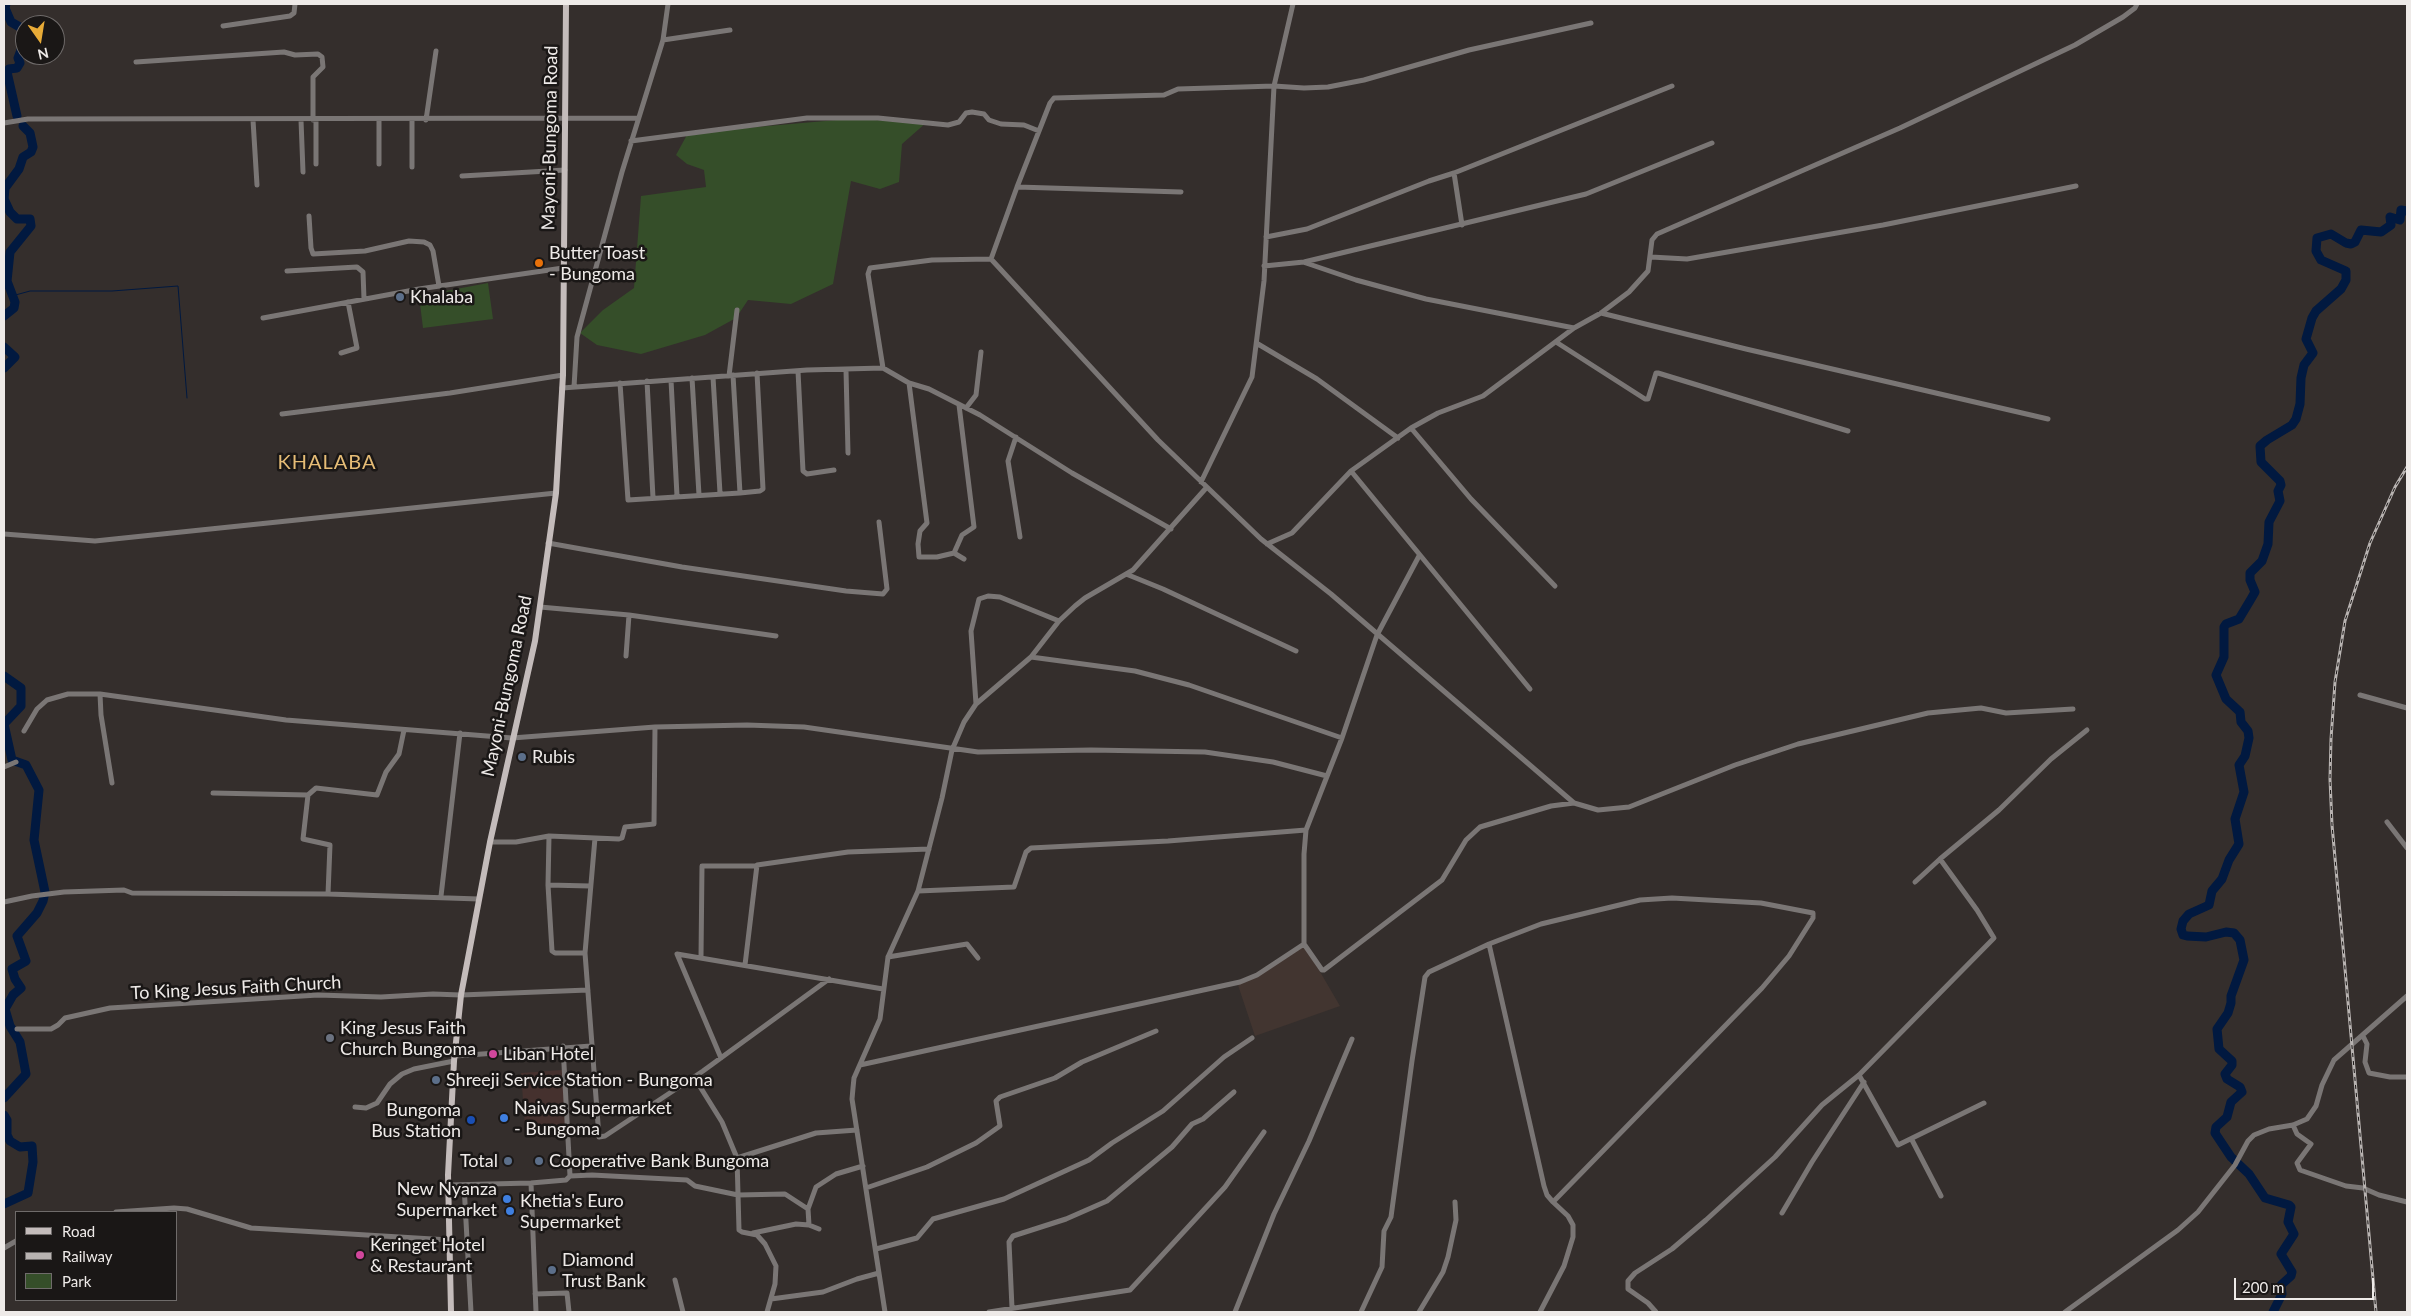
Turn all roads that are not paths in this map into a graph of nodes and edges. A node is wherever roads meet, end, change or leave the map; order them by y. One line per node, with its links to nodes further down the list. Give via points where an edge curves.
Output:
1 (295, 4): 7 (street, via 294,13 290,16)
2 (566, 4): 14 (main road, Mayoni-Bungoma Road)
3 (668, 4): 9 (street)
4 (1293, 4): 12 (street)
5 (2137, 4): 40 (street, via 2123,17 2075,45 1900,128 1657,234 1652,240)
6 (1591, 23): 12 (street, via 1469,50 1364,80 1328,87)
7 (222, 26)
8 (730, 30): 9 (street)
9 (662, 40): 15 (street)
10 (436, 51): 21 (street)
11 (136, 62): 18 (street, via 284,52 318,54 322,57 323,66 312,77)
12 (1274, 86): 23 (street, via 1178,89 1166,95 1054,98); 39 (street)
13 (1672, 86): 31 (street)
14 (564, 118): 15 (street); 21 (street); 29 (main road, Mayoni-Bungoma Road)
15 (637, 118): 24 (street)
16 (253, 120): 17 (street); 22 (street, via 28,119); 33 (street)
17 (301, 120): 18 (street); 30 (street)
18 (314, 120): 19 (street); 26 (street)
19 (379, 120): 20 (street); 27 (street)
20 (412, 120): 21 (street); 28 (street)
21 (426, 120)
22 (4, 124)
23 (1039, 131): 24 (street, via 1024,124 1002,124 989,120 984,114 972,112 959,122 948,125 878,118 808,118); 35 (street)
24 (631, 141): 69 (street, via 577,336)
25 (1712, 143): 38 (street, via 1586,194)
26 (316, 164)
27 (379, 164)
28 (412, 167)
29 (565, 170): 32 (street); 44 (main road, Mayoni-Bungoma Road)
30 (303, 172)
31 (1454, 173): 38 (street); 39 (street, via 1307,229)
32 (462, 176)
33 (257, 185)
34 (2076, 186): 40 (street, via 1697,258)
35 (1016, 188): 36 (street); 41 (street)
36 (1180, 192)
37 (309, 216): 46 (street, via 313,254 365,251 409,241 430,245)
38 (1462, 225): 42 (street)
39 (1266, 238): 43 (street)
40 (1651, 257): 50 (street, via 1642,280)
41 (991, 259): 57 (street, via 932,260 870,268 868,274); 82 (street, via 1111,391)
42 (1304, 262): 43 (street); 52 (street, via 1426,299)
43 (1264, 266): 54 (street)
44 (563, 268): 46 (street); 61 (main road, Mayoni-Bungoma Road)
45 (287, 271): 47 (street, via 357,267 363,272)
46 (439, 286): 47 (street)
47 (364, 299): 48 (street)
48 (348, 302): 51 (street); 56 (street, via 357,348)
49 (737, 310): 62 (street)
50 (1601, 313): 52 (street); 74 (street)
51 (263, 318)
52 (1574, 328): 53 (street)
53 (1556, 342): 75 (street, via 1483,396 1438,413); 76 (street, via 1645,399 1648,399 1658,373)
54 (1258, 344): 78 (street, via 1317,379); 82 (street, via 1250,382)
55 (981, 352): 72 (street, via 976,395)
56 (341, 353)
57 (882, 368): 58 (street); 68 (street)
58 (846, 370): 59 (street); 79 (street)
59 (798, 371): 60 (street); 80 (street, via 803,470 807,474)
60 (757, 374): 62 (street); 85 (street, via 763,489)
61 (563, 375): 70 (main road, Mayoni-Bungoma Road); 73 (street)
62 (731, 376): 63 (street); 85 (street)
63 (713, 377): 64 (street); 86 (street)
64 (692, 378): 65 (street); 87 (street)
65 (671, 380): 66 (street); 88 (street)
66 (647, 381): 67 (street); 89 (street)
67 (620, 383): 69 (street); 89 (street, via 627,499)
68 (909, 383): 71 (street, via 929,389); 96 (street, via 926,523 920,531 919,557)
69 (574, 387): 70 (street)
70 (562, 388): 84 (main road, Mayoni-Bungoma Road)
71 (959, 405): 72 (street); 96 (street, via 974,527 962,535)
72 (966, 408): 77 (street)
73 (282, 414)
74 (2048, 419)
75 (1411, 428): 78 (street); 100 (street, via 1471,499)
76 (1848, 431)
77 (1016, 438): 91 (street); 93 (street, via 1008,461)
78 (1398, 438): 81 (street)
79 (848, 453)
80 (834, 470)
81 (1351, 470): 95 (street, via 1292,533); 97 (street)
82 (1201, 482): 83 (street)
83 (1207, 487): 91 (street); 95 (street)
84 (556, 493): 92 (street, via 95,541); 94 (main road, Mayoni-Bungoma Road)
85 (740, 493): 86 (street)
86 (720, 494): 87 (street)
87 (699, 495): 88 (street)
88 (677, 496): 89 (street)
89 (653, 498)
90 (879, 522): 94 (street, via 887,589 883,594 682,567)
91 (1171, 529): 99 (street)
92 (4, 534)
93 (1020, 537)
94 (548, 542): 101 (main road, Mayoni-Bungoma Road)
95 (1267, 544): 104 (street)
96 (954, 553): 98 (street)
97 (1419, 556): 104 (street); 109 (street)
98 (964, 559)
99 (1126, 574): 103 (street, via 1085,598); 106 (street)
100 (1555, 586)
101 (540, 607): 102 (street); 120 (main road, Mayoni-Bungoma Road)
102 (629, 616): 105 (street); 107 (street)
103 (1059, 621): 108 (street); 112 (street, via 1000,597 980,598 970,631)
104 (1377, 635): 121 (street); 129 (street)
105 (776, 636)
106 (1296, 651)
107 (626, 656)
108 (1031, 657): 112 (street); 121 (street, via 1158,677)
109 (1530, 689)
110 (100, 694): 116 (street, via 286,720); 118 (street, via 68,694 47,700 37,709); 126 (street)
111 (2360, 695): 113 (street)
112 (976, 704): 122 (street)
113 (2407, 708)
114 (2073, 709): 129 (street, via 2006,713 1981,708 1928,713 1834,734 1766,754 1629,807 1598,810)
115 (655, 727): 120 (street); 122 (street, via 804,727); 133 (street, via 654,824 625,827 621,839)
116 (404, 730): 119 (street); 128 (street, via 399,754 386,772 377,795 316,788)
117 (2087, 730): 137 (street)
118 (24, 731)
119 (460, 733): 120 (street); 144 (street)
120 (512, 738): 134 (main road, Mayoni-Bungoma Road)
121 (1342, 738): 125 (street)
122 (952, 750): 125 (street, via 1205,752 1273,762); 136 (street)
123 (16, 762): 124 (street)
124 (4, 767)
125 (1327, 776): 131 (street)
126 (112, 783)
127 (213, 793): 128 (street)
128 (308, 795): 143 (street, via 303,839 330,845)
129 (1574, 803): 147 (street, via 1551,806 1480,827 1466,840 1442,880 1324,970)
130 (2387, 822): 135 (street)
131 (1306, 830): 142 (street, via 1031,848 1026,852 1014,887); 147 (street)
132 (549, 836): 133 (street); 134 (street, via 516,842); 140 (street)
133 (595, 838): 141 (street)
134 (490, 842): 145 (main road, Mayoni-Bungoma Road)
135 (2407, 848)
136 (929, 849): 138 (street, via 848,852); 142 (street)
137 (1940, 859): 139 (street); 169 (street, via 1994,937)
138 (756, 866): 150 (street, via 702,866); 153 (street)
139 (1916, 882)
140 (548, 885): 141 (street); 149 (street, via 553,952)
141 (590, 886): 149 (street)
142 (918, 891): 151 (street)
143 (328, 894): 144 (street); 146 (street, via 152,894 124,890 64,892)
144 (441, 896): 145 (street)
145 (479, 899): 157 (main road, Mayoni-Bungoma Road)
146 (4, 902)
147 (1304, 944): 168 (street, via 1240,982)
148 (1489, 944): 190 (street, via 1544,1186); 190 (street, via 1541,924 1640,900 1672,898 1761,903 1814,914 1789,956 1762,988); 216 (street, via 1426,975 1391,1217 1384,1231 1382,1267)
149 (585, 952): 156 (street)
150 (701, 957): 153 (street); 166 (street, via 677,955)
151 (888, 957): 152 (street, via 967,944); 155 (street)
152 (978, 958)
153 (745, 965): 154 (street)
154 (829, 978): 155 (street); 166 (street)
155 (883, 989): 168 (street, via 877,1028)
156 (588, 990): 157 (street, To King Jesus Faith Church); 165 (street)
157 (461, 995): 159 (street, To King Jesus Faith Church, via 318,995 110,1008 65,1018 51,1029); 167 (main road, Mayoni-Bungoma Road)
158 (2407, 996): 161 (street)
159 (17, 1029)
160 (1156, 1031): 186 (street, via 1082,1062 1055,1078 1000,1097 996,1101 1000,1126 976,1144 927,1167)
161 (2363, 1036): 171 (street, via 2367,1044 2365,1062 2368,1073); 176 (street, via 2334,1060 2312,1113)
162 (1252, 1038): 201 (street, via 1224,1057 1163,1111 1089,1160 1004,1199 933,1219 917,1238)
163 (1352, 1039): 215 (street, via 1274,1214)
164 (562, 1046): 165 (street); 167 (street); 182 (street)
165 (592, 1046): 170 (street, via 597,1136 600,1137)
166 (721, 1058): 170 (street)
167 (454, 1059): 175 (street, via 402,1074 390,1084 377,1104); 184 (main road, Mayoni-Bungoma Road)
168 (860, 1065): 177 (street, via 854,1078 852,1099)
169 (1859, 1075): 172 (street); 219 (street, via 1822,1105 1775,1156 1706,1220 1628,1281 1628,1289)
170 (694, 1077): 180 (street, via 722,1122)
171 (2407, 1077)
172 (1864, 1082): 179 (street, via 1896,1144); 194 (street)
173 (1234, 1092): 206 (street, via 1203,1119 1192,1124 1172,1147 1107,1200 1094,1208 1010,1238)
174 (1984, 1103): 179 (street)
175 (355, 1107)
176 (2293, 1125): 191 (street, via 2297,1134 2311,1144 2297,1163 2300,1170); 220 (street, via 2260,1131 2248,1140 2210,1199 2178,1230)
177 (857, 1130): 180 (street, via 816,1133); 181 (street)
178 (1264, 1132): 206 (street, via 1225,1186 1130,1290)
179 (1912, 1140): 188 (street)
180 (737, 1158): 187 (street)
181 (863, 1166): 186 (street); 192 (street, via 836,1174 816,1186)
182 (570, 1176): 183 (street, via 566,1180); 187 (street, via 687,1180 696,1186)
183 (531, 1183): 185 (street); 204 (street)
184 (448, 1185): 185 (street); 198 (main road, Mayoni-Bungoma Road)
185 (464, 1185): 208 (street)
186 (866, 1188): 201 (street)
187 (738, 1195): 192 (street, via 785,1194); 197 (street, via 739,1230)
188 (1941, 1196)
189 (1455, 1202): 217 (street, via 1456,1220 1448,1257 1443,1272)
190 (1553, 1202): 218 (street, via 1572,1221 1573,1237 1564,1266)
191 (2407, 1202)
192 (808, 1209): 195 (street)
193 (125, 1211): 198 (street, via 187,1209 251,1228)
194 (1782, 1213)
195 (809, 1225): 196 (street); 197 (street, via 796,1224)
196 (820, 1229)
197 (752, 1233): 205 (street, via 765,1244 776,1266)
198 (449, 1240): 207 (main road, Mayoni-Bungoma Road)
199 (15, 1242): 200 (street)
200 (4, 1248)
201 (876, 1249): 202 (street)
202 (879, 1274): 205 (street, via 823,1292); 213 (street)
203 (675, 1280): 211 (street)
204 (535, 1294): 209 (street); 210 (street, via 567,1293)
205 (771, 1299): 212 (street)
206 (1012, 1308): 214 (street)
207 (451, 1312)
208 (471, 1312)
209 (536, 1312)
210 (569, 1312)
211 (683, 1312)
212 (767, 1312)
213 (885, 1312)
214 (989, 1312)
215 (1235, 1312)
216 (1361, 1312)
217 (1419, 1312)
218 (1540, 1312)
219 (1656, 1312)
220 (2065, 1312)

